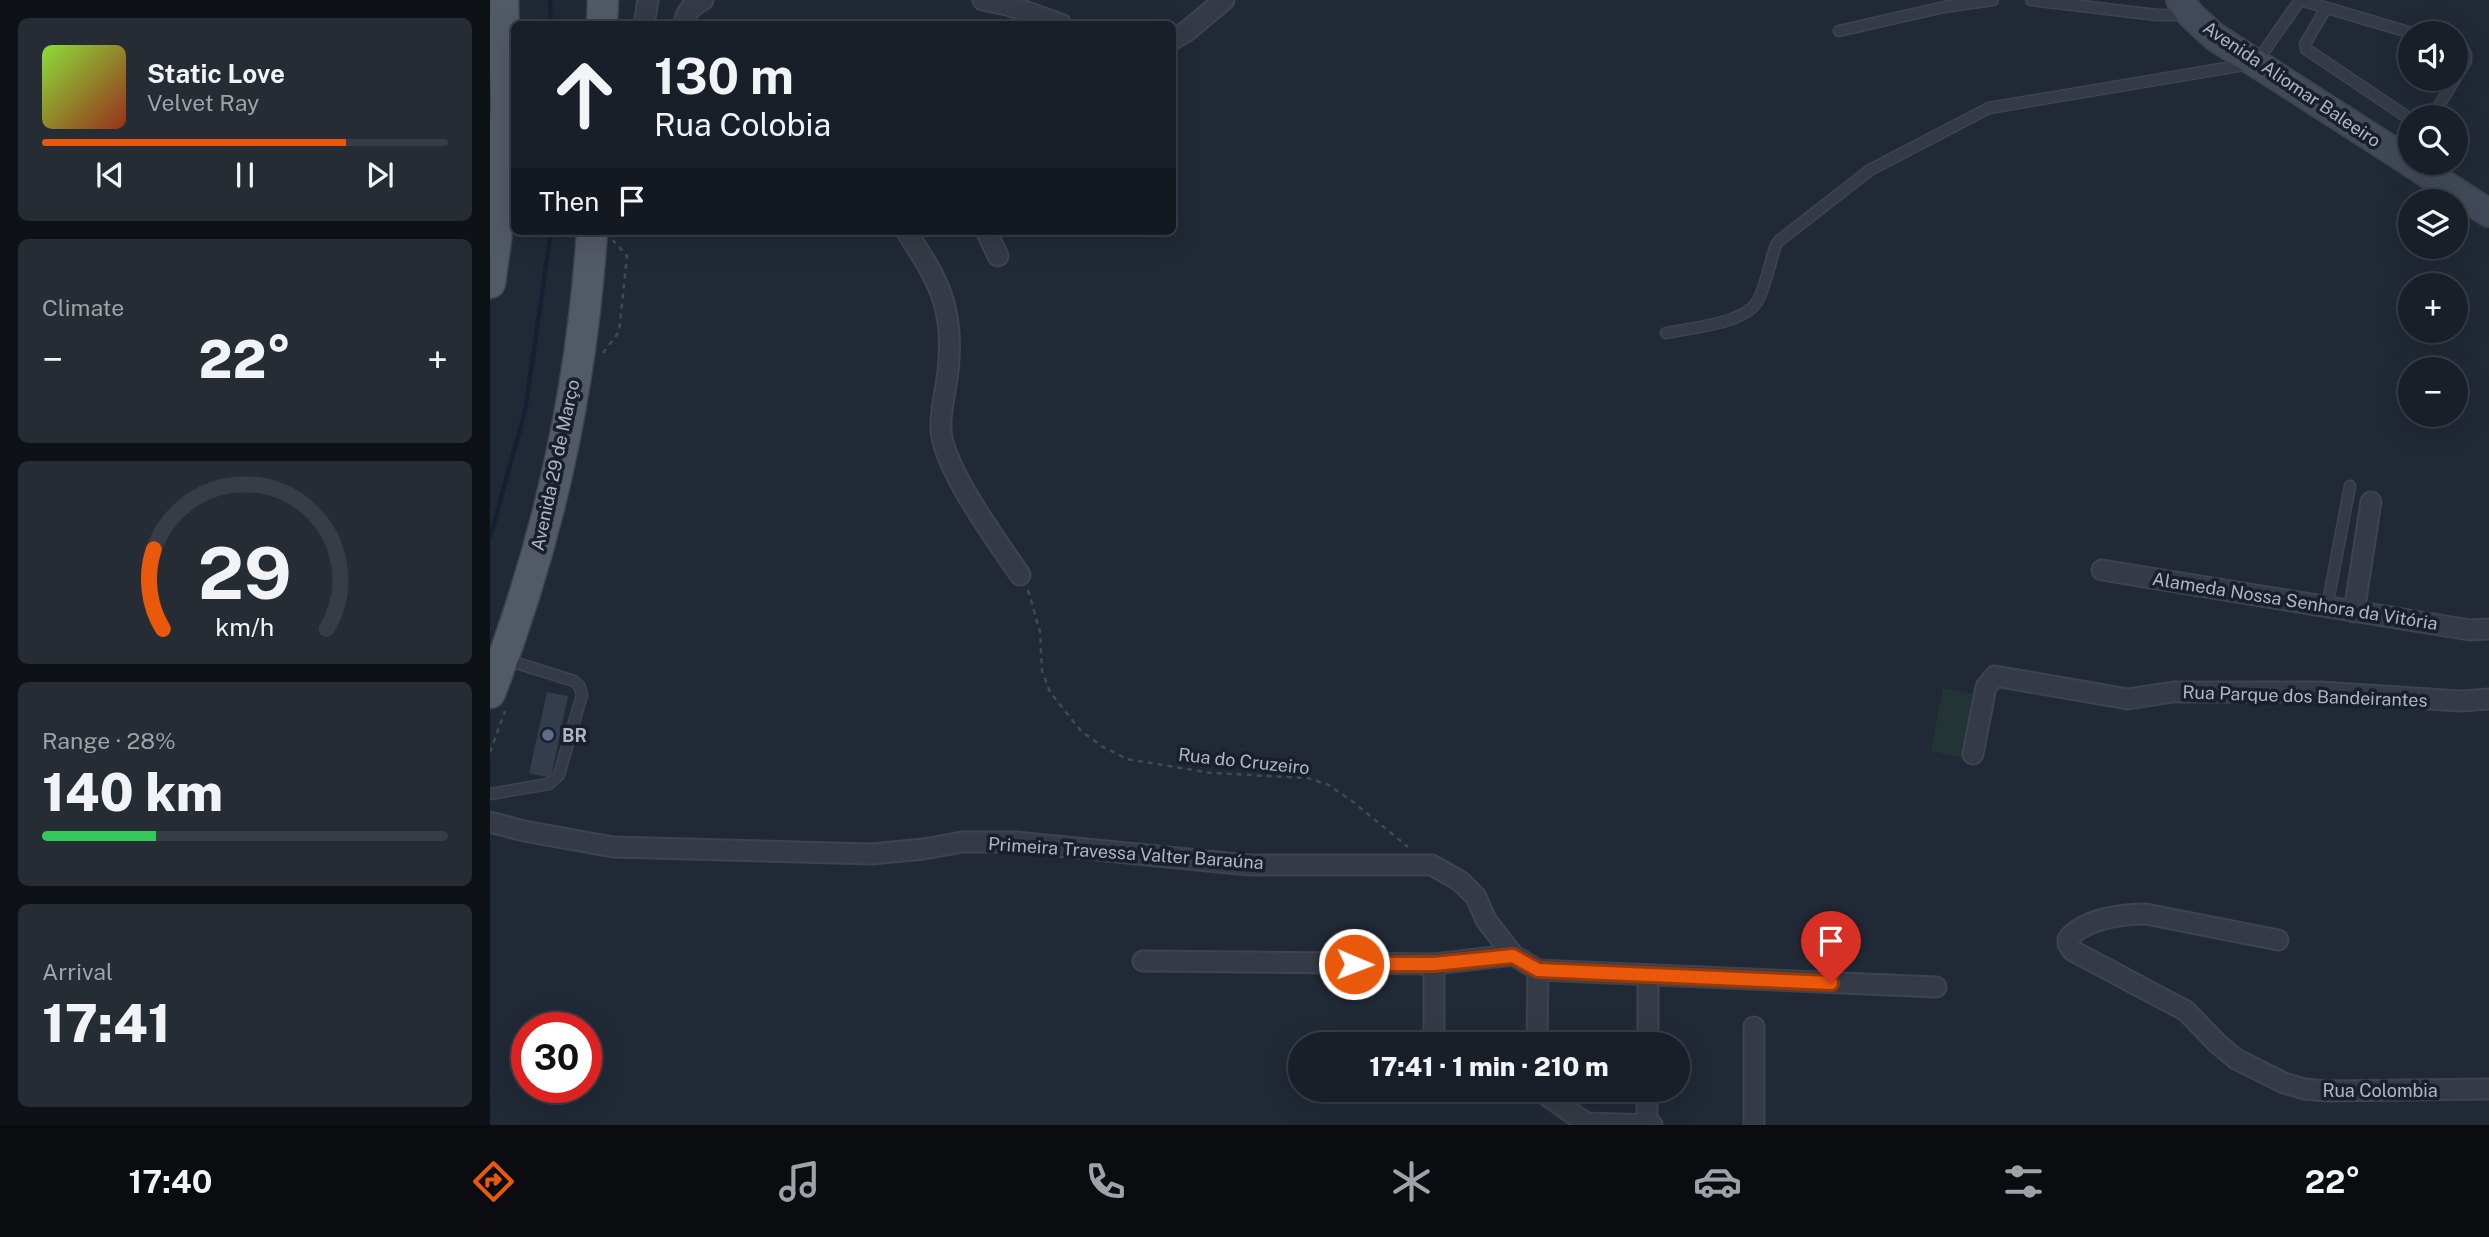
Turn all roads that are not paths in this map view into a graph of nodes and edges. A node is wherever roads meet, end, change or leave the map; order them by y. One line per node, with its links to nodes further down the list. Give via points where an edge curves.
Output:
1 (503, 0): 28 (main road, via 506,106)
2 (603, 0): 12 (main road)
3 (648, 0): 13 (street)
4 (703, 0): 14 (street, via 691,7)
5 (983, 0): 15 (street)
6 (1224, 0): 18 (street)
7 (1993, 0): 17 (lane)
8 (2031, 0): 10 (lane, via 2157,15)
9 (2300, 0): 11 (lane); 19 (lane)
10 (2185, 8): 19 (main road, Avenida Aliomar Baleeiro, via 2215,37)
11 (2326, 8): 16 (lane); 20 (lane, via 2306,50)
12 (603, 21)
13 (644, 21)
14 (684, 21)
15 (1052, 21)
16 (2398, 29)
17 (1839, 31)
18 (1176, 38)
19 (2256, 63): 21 (main road, Avenida Aliomar Baleeiro); 29 (lane, via 1978,113 1870,170 1780,240 1757,303 1743,313)
20 (2398, 111)
21 (2398, 154)
22 (2430, 175): 23 (main road, Avenida Aliomar Baleeiro)
23 (2489, 213)
24 (592, 235): 37 (main road, Avenida 29 de Março, via 568,421 544,527)
25 (909, 235): 33 (street, via 926,262 950,319 940,430 946,452 977,512)
26 (988, 235): 27 (street)
27 (998, 256)
28 (490, 283)
29 (1666, 333)
30 (2350, 486): 34 (lane)
31 (2371, 502): 35 (street)
32 (2102, 570): 34 (street, Alameda Nossa Senhora da Vitória)
33 (1020, 575)
34 (2327, 607): 35 (street, Alameda Nossa Senhora da Vitória)
35 (2354, 612): 36 (street, Alameda Nossa Senhora da Vitória)
36 (2489, 629)
37 (503, 659): 38 (main road, Avenida 29 de Março); 41 (lane, via 575,681 582,695 555,780)
38 (490, 693)
39 (2489, 699): 40 (street, Rua Parque dos Bandeirantes, via 2320,692 2186,692 2128,699 1995,676 1986,687)
40 (1973, 754)
41 (490, 794)
42 (490, 822): 44 (street, Primeira Travessa Valter Baraúna, via 613,847 872,854 962,842 1016,842 1248,865 1433,865 1476,897 1486,920)
43 (2278, 940): 54 (street, Rua Colombia, via 2127,914 2084,926 2068,944 2073,951 2186,1011 2236,1059 2284,1083 2327,1091)
44 (1513, 956): 46 (street); 47 (street)
45 (1143, 961): 46 (street)
46 (1434, 964): 51 (street)
47 (1538, 970): 48 (street); 52 (street)
48 (1648, 976): 49 (street); 53 (street)
49 (1936, 987)
50 (1754, 1027): 61 (street)
51 (1434, 1032)
52 (1537, 1032)
53 (1648, 1032)
54 (2489, 1089)
55 (1551, 1102): 59 (street)
56 (1558, 1102): 58 (street)
57 (1648, 1102): 60 (street)
58 (1586, 1124): 60 (street)
59 (1560, 1125)
60 (1650, 1125)
61 (1754, 1125)

